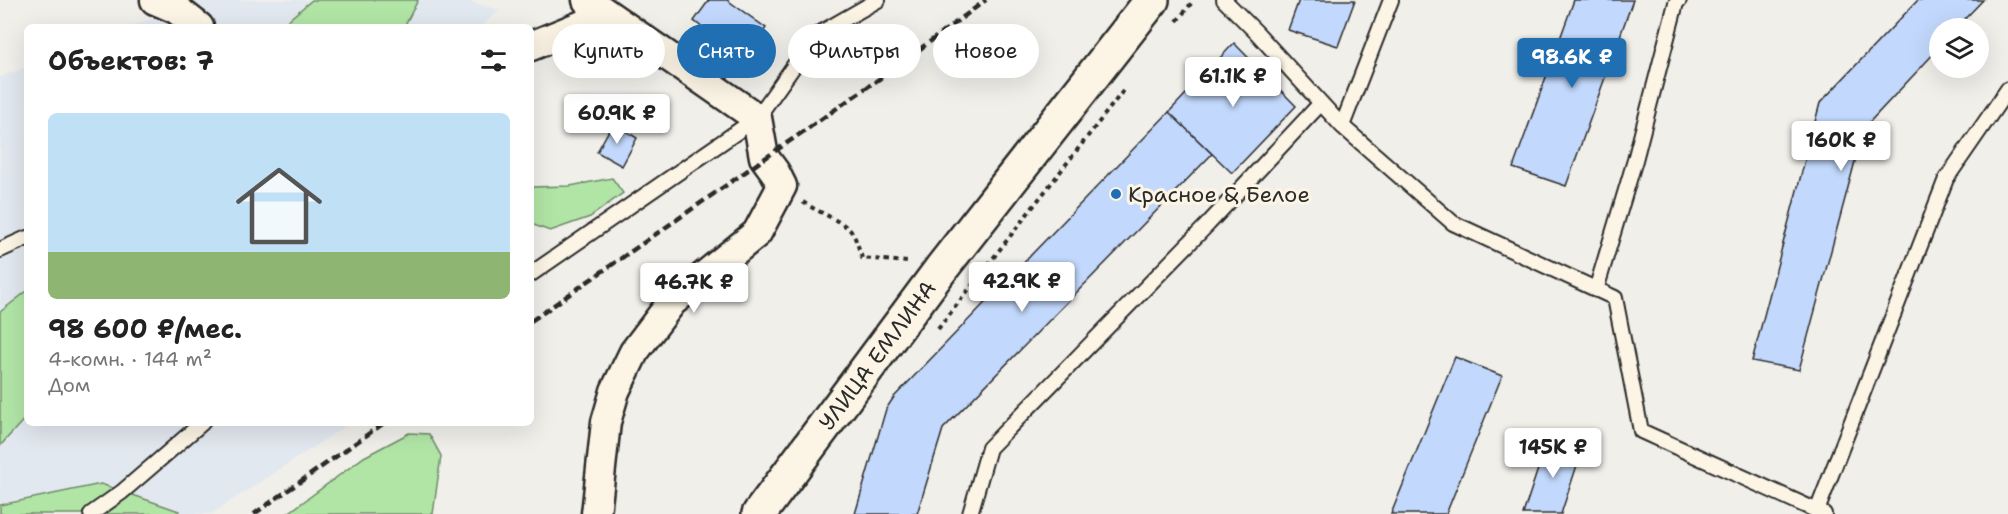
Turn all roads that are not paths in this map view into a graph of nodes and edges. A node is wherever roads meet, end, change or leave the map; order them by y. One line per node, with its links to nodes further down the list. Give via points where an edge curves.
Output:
1 (155, 0): 8 (street, via 176,9)
2 (878, 0): 12 (lane, via 815,36)
3 (1152, 0): 22 (street, УЛИЦА ЕМЛИНА, via 941,269)
4 (1224, 0): 11 (lane)
5 (1391, 0): 13 (lane)
6 (1679, 0): 17 (lane)
7 (597, 8): 9 (street); 12 (street)
8 (195, 24)
9 (534, 44)
10 (2008, 89): 19 (lane, via 1946,180)
11 (1321, 103): 13 (lane); 23 (lane, via 989,448)
12 (757, 118): 16 (lane); 21 (street, via 765,158 782,186 757,233 672,302 634,352 615,391 606,422)
13 (1342, 126): 17 (lane, via 1453,223)
14 (24, 239): 15 (lane)
15 (0, 250)
16 (534, 272)
17 (1596, 290): 19 (lane, via 1615,298 1641,431)
18 (199, 426): 20 (lane)
19 (1821, 512)
20 (91, 514)
21 (596, 514)
22 (759, 514)
23 (970, 514)

